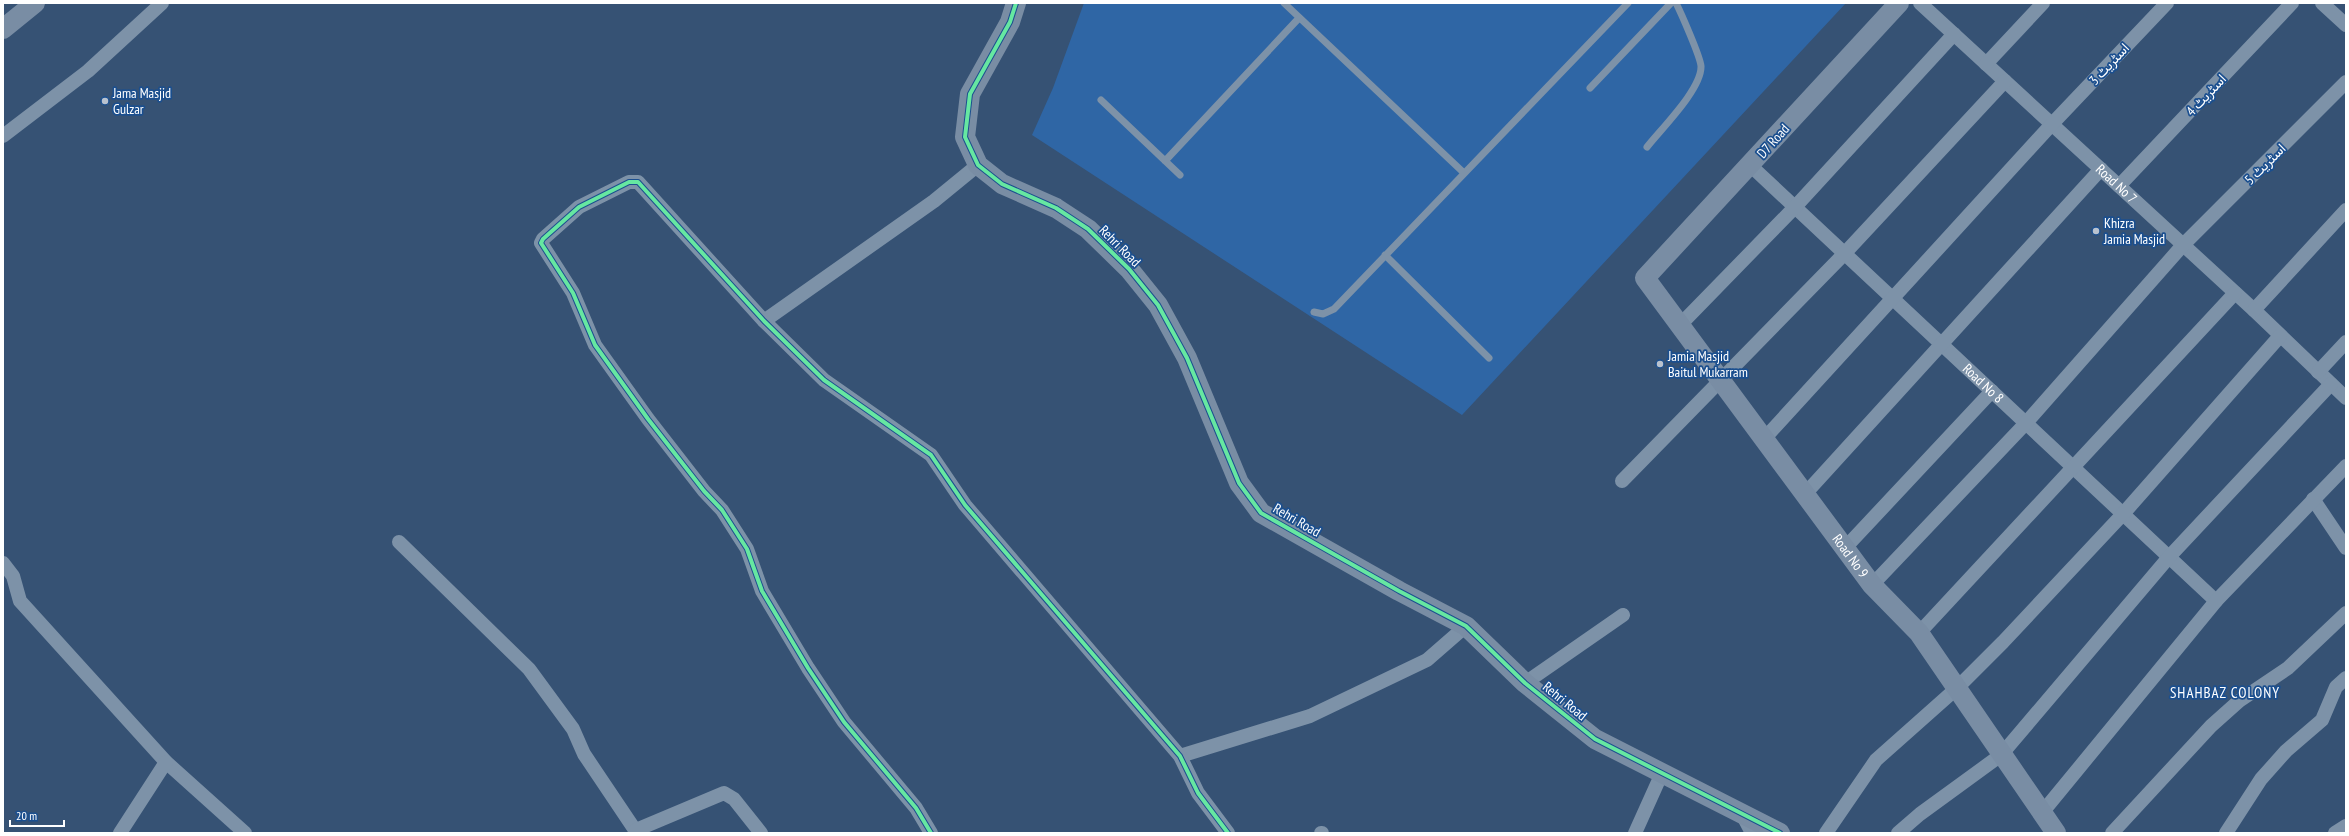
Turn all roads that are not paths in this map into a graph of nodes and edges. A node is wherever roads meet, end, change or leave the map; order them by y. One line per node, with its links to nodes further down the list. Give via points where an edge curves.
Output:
1 (35, 3): 16 (street)
2 (162, 3): 24 (street, via 88,71)
3 (1016, 3): 27 (street, Rehri Road, via 1010,22 970,94 966,137)
4 (1284, 3): 14 (lane)
5 (1628, 3): 30 (lane)
6 (1671, 3): 21 (lane)
7 (1676, 3): 25 (lane, via 1701,66 1690,94)
8 (1899, 3): 28 (street, D7 Road)
9 (1920, 3): 17 (street, Road No 7)
10 (2043, 3): 18 (street)
11 (2167, 3): 23 (street, اسٹریٹ 3)
12 (2292, 3): 32 (street, اسٹریٹ 4)
13 (2322, 3): 15 (street)
14 (1299, 18): 26 (lane); 30 (lane)
15 (2346, 25)
16 (3, 29)
17 (1954, 34): 18 (street, Road No 7); 33 (street)
18 (1986, 64): 19 (street, Road No 7)
19 (2005, 81): 23 (street, Road No 7); 36 (street)
20 (2346, 82): 35 (street, اسٹریٹ 5)
21 (1590, 88)
22 (1101, 100): 26 (lane)
23 (2052, 124): 29 (street, Road No 7); 40 (street, اسٹریٹ 3)
24 (3, 136)
25 (1647, 147)
26 (1165, 161): 31 (lane)
27 (978, 165): 43 (street, via 934,200); 71 (street, Rehri Road, via 1002,184 1056,208 1088,229 1129,269 1158,305 1187,358 1239,483 1261,513)
28 (1750, 166): 33 (street, Road No 8); 38 (street, D7 Road)
29 (2101, 169): 32 (street, Road No 7); 47 (street)
30 (1464, 173): 37 (lane)
31 (1180, 175)
32 (2119, 186): 35 (street, Road No 7)
33 (1795, 207): 36 (street, Road No 8); 44 (street)
34 (2346, 210): 41 (street)
35 (2183, 245): 39 (street, Road No 7); 54 (street, اسٹریٹ 5)
36 (1844, 254): 40 (street, Road No 8); 50 (street)
37 (1385, 255): 42 (lane, via 1334,309 1323,314); 48 (lane)
38 (1645, 278): 44 (street, Road No 9)
39 (2235, 293): 41 (street, Road No 7); 57 (street)
40 (1893, 299): 47 (street, Road No 8); 55 (street, اسٹریٹ 3)
41 (2254, 310): 45 (street, Road No 7)
42 (1314, 312)
43 (764, 321): 77 (street, via 824,380 931,455 965,505); 87 (street, via 638,182 629,182 579,207 542,241 543,247 573,293 596,345 657,431 722,510 747,549 762,591 808,668 844,722 916,808)
44 (1680, 325): 50 (street, Road No 9)
45 (2280, 336): 49 (street, Road No 7); 61 (street)
46 (2346, 342): 49 (street)
47 (1941, 345): 52 (street, Road No 8); 59 (street)
48 (1489, 358)
49 (2318, 372): 51 (street, Road No 7)
50 (1721, 380): 55 (street, Road No 9); 58 (street)
51 (2331, 384): 53 (street, Road No 7); 65 (street)
52 (1992, 391): 54 (street, Road No 8); 63 (street)
53 (2346, 398)
54 (2026, 423): 57 (street, Road No 8); 67 (street, اسٹریٹ 5)
55 (1764, 439): 59 (street, Road No 9)
56 (2346, 466): 60 (street)
57 (2074, 468): 61 (street, Road No 8); 72 (street)
58 (1622, 481)
59 (1805, 494): 63 (street, Road No 9)
60 (2313, 500): 64 (street); 68 (street)
61 (2123, 514): 65 (street, Road No 8); 75 (street)
62 (399, 542): 83 (street, via 528,669 573,728 584,754)
63 (1844, 548): 67 (street, Road No 9)
64 (2346, 548)
65 (2169, 557): 68 (street, Road No 8); 76 (street)
66 (3, 563): 78 (street, via 13,576 20,601)
67 (1872, 585): 72 (street, Road No 9)
68 (2216, 600): 81 (street)
69 (2346, 613): 95 (street, via 2288,668 2239,701 2211,726)
70 (1623, 614): 74 (street)
71 (1466, 626): 74 (street, Rehri Road); 77 (street, via 1427,660 1310,716)
72 (1919, 634): 75 (street, Road No 9)
73 (2346, 678): 96 (street, via 2336,687 2322,720 2286,751 2261,779)
74 (1525, 683): 79 (street, Rehri Road, via 1595,739)
75 (1957, 688): 76 (street, Road No 9); 92 (street, via 1876,760)
76 (2001, 755): 81 (street, Road No 9); 93 (street)
77 (1180, 756): 88 (street, via 1198,793)
78 (166, 762): 84 (street); 85 (street)
79 (1662, 773): 80 (street, Rehri Road); 89 (street)
80 (1742, 814): 90 (street); 91 (street, Rehri Road)
81 (2041, 814): 94 (street, Road No 9)
82 (2346, 826): 97 (street)
83 (636, 831): 86 (street, via 724,792 734,799)
84 (120, 833)
85 (245, 833)
86 (761, 833)
87 (931, 833)
88 (1228, 833)
89 (1635, 833)
90 (1752, 833)
91 (1780, 833)
92 (1826, 833)
93 (1898, 833)
94 (2056, 833)
95 (2112, 833)
96 (2226, 833)
97 (2336, 833)

